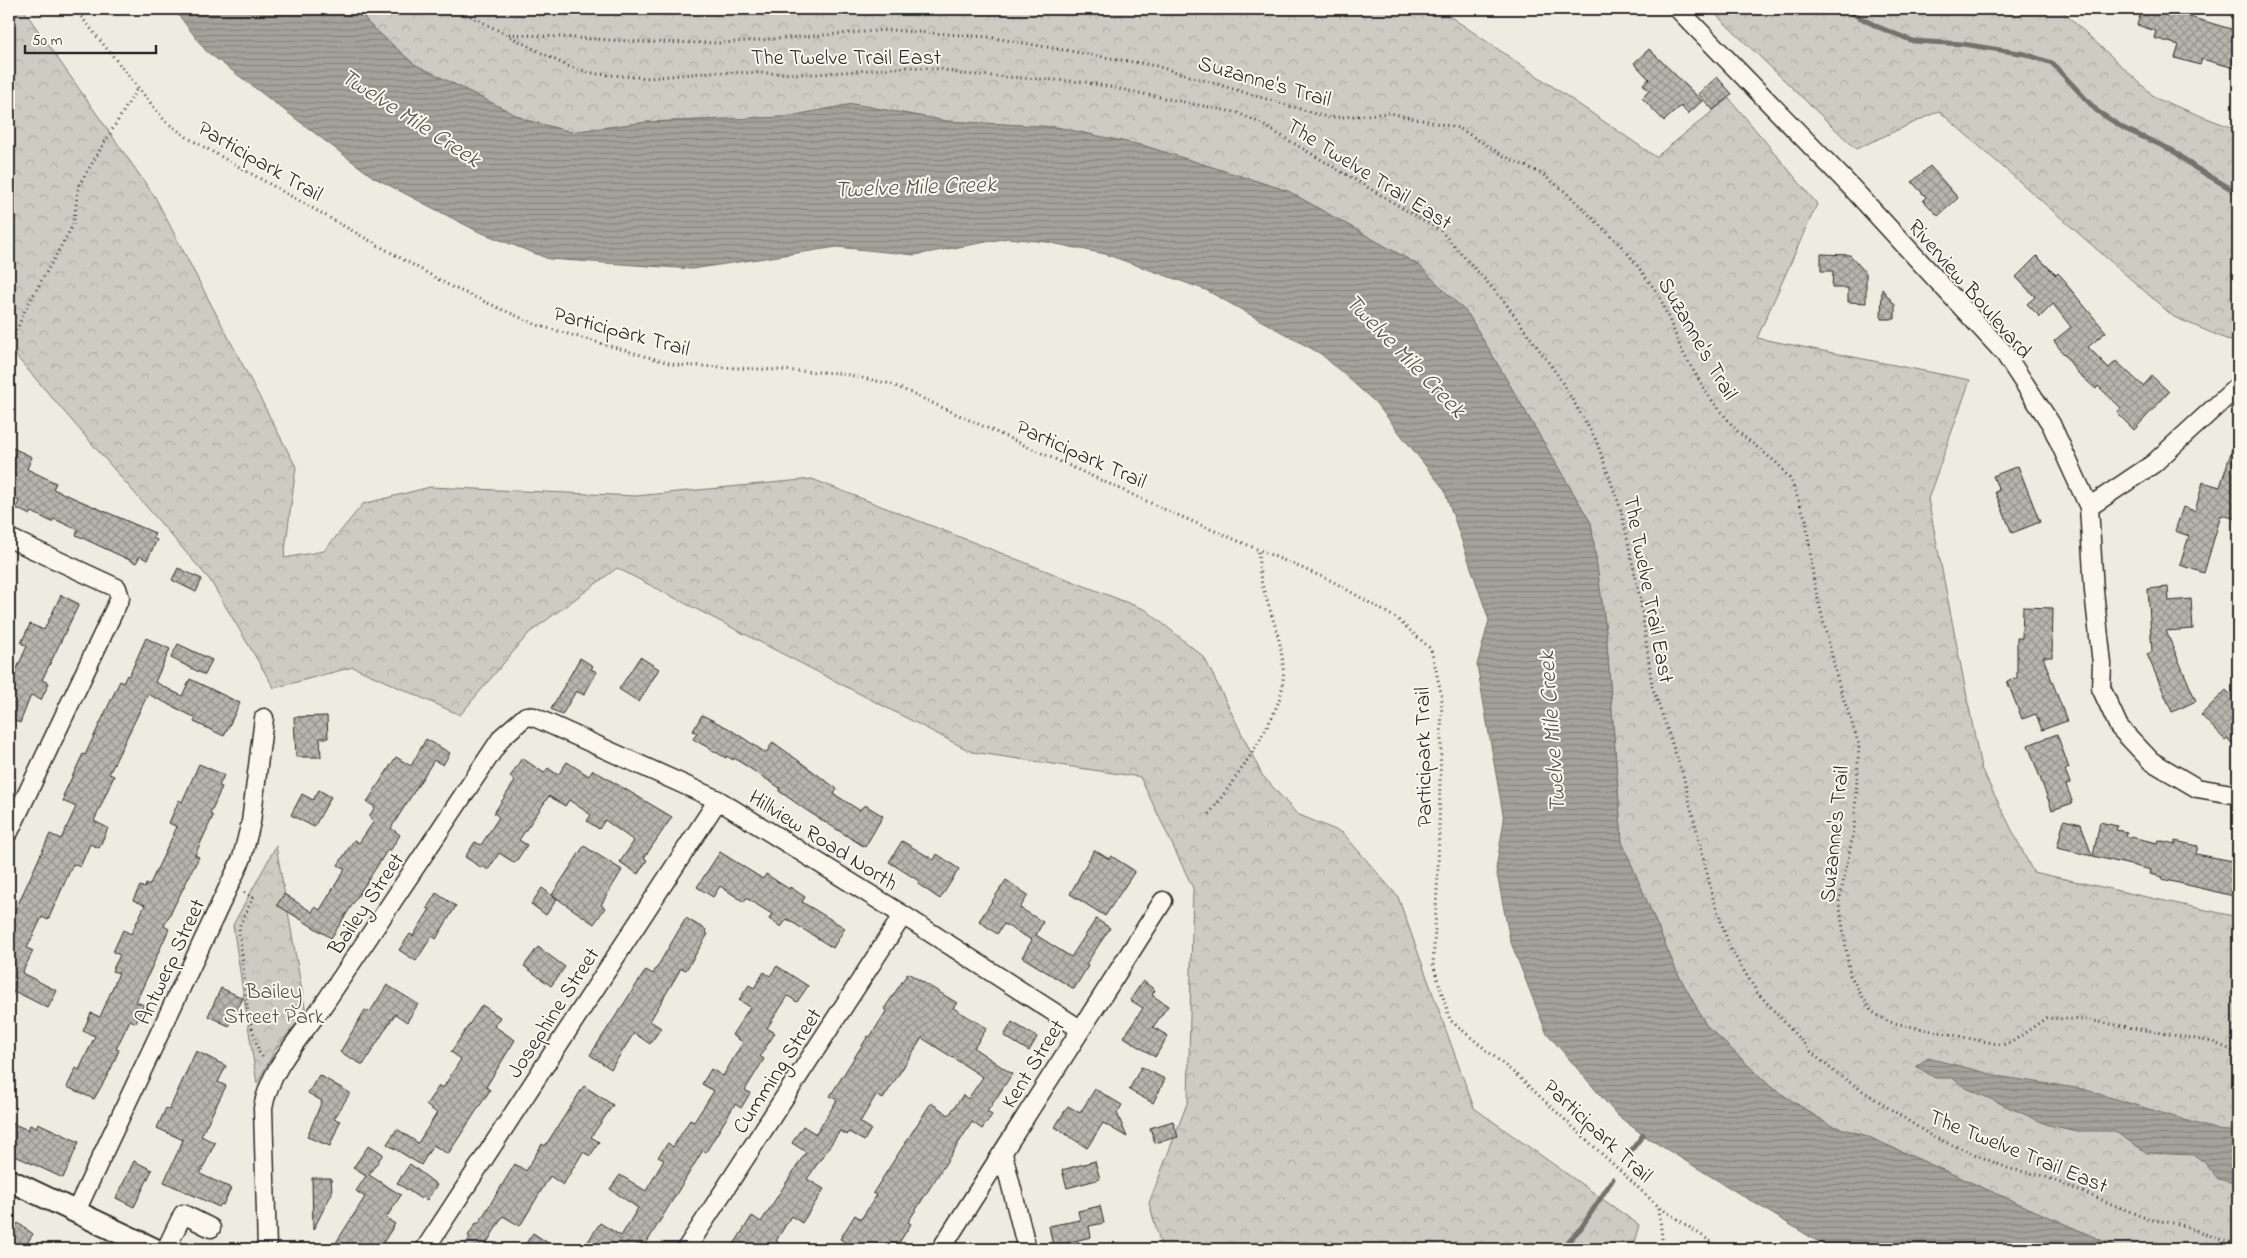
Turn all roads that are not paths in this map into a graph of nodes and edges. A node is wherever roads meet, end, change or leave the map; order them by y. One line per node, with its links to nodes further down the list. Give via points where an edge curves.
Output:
1 (1678, 9): 3 (street, Riverview Boulevard, via 1852,188 2005,354 2051,424)
2 (2238, 386): 3 (street, via 2153,464)
3 (2089, 507): 7 (street, Riverview Boulevard, via 2102,664 2101,688 2118,727 2151,761 2197,788)
4 (9, 538): 9 (street, via 117,588 120,598)
5 (529, 716): 8 (street, Hillview Road North); 19 (street, Bailey Street, via 502,737 266,1091 263,1108)
6 (264, 718): 15 (street, Antwerp Street, via 252,822 242,858)
7 (2238, 795)
8 (718, 800): 11 (street, Hillview Road North); 20 (street, Josephine Street)
9 (9, 832)
10 (1163, 901): 12 (street, Kent Street)
11 (903, 914): 12 (street, Hillview Road North); 21 (street, Cumming Street)
12 (1080, 1029): 13 (street, Kent Street)
13 (1003, 1154): 22 (street, Kent Street); 23 (street)
14 (9, 1180): 15 (main road)
15 (76, 1211): 17 (main road)
16 (211, 1228): 18 (street, via 182,1214)
17 (154, 1249)
18 (166, 1249)
19 (267, 1249)
20 (425, 1249)
21 (686, 1249)
22 (941, 1249)
23 (1027, 1249)

